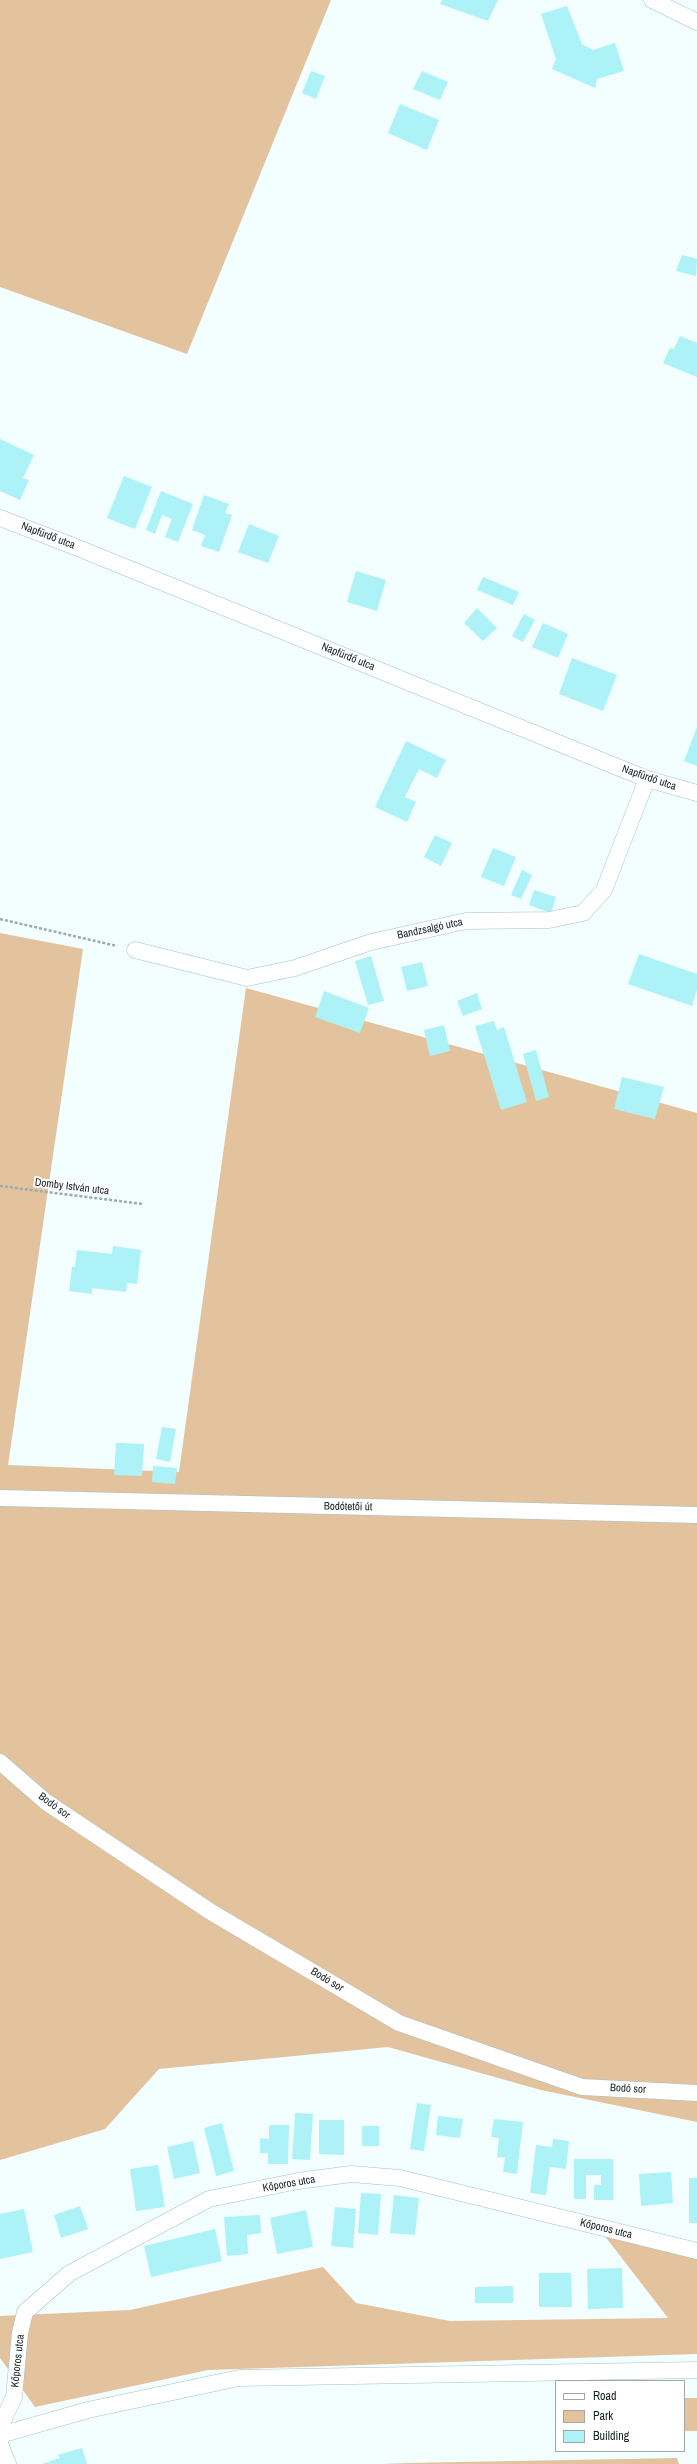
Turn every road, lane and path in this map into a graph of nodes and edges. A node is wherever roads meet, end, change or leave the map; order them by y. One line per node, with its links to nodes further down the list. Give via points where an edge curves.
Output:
1 (652, 0): 2 (street)
2 (697, 22)
3 (0, 518): 4 (street, Napfürdő utca)
4 (647, 779): 5 (street, Napfürdő utca); 7 (street, Bandzsalgó utca, via 604,890 583,913 549,920 466,921 371,942 295,968 247,978)
5 (697, 793)
6 (0, 919): 7 (path)
7 (135, 950)
8 (0, 1186): 9 (path, Domby István utca)
9 (142, 1204)
10 (0, 1498): 11 (street, Bodótetői út)
11 (697, 1515)
12 (0, 1762): 13 (street, Bodó sor, via 46,1802 204,1907 399,2024 582,2087)
13 (697, 2093)
14 (697, 2251): 16 (street, Kőporos utca, via 400,2178 351,2174 298,2181 209,2199 70,2273 25,2312 20,2333 14,2396)
15 (697, 2370): 17 (street, via 239,2378 88,2410)
16 (0, 2427)
17 (0, 2435)
18 (0, 2444): 19 (street)
19 (8, 2464)

